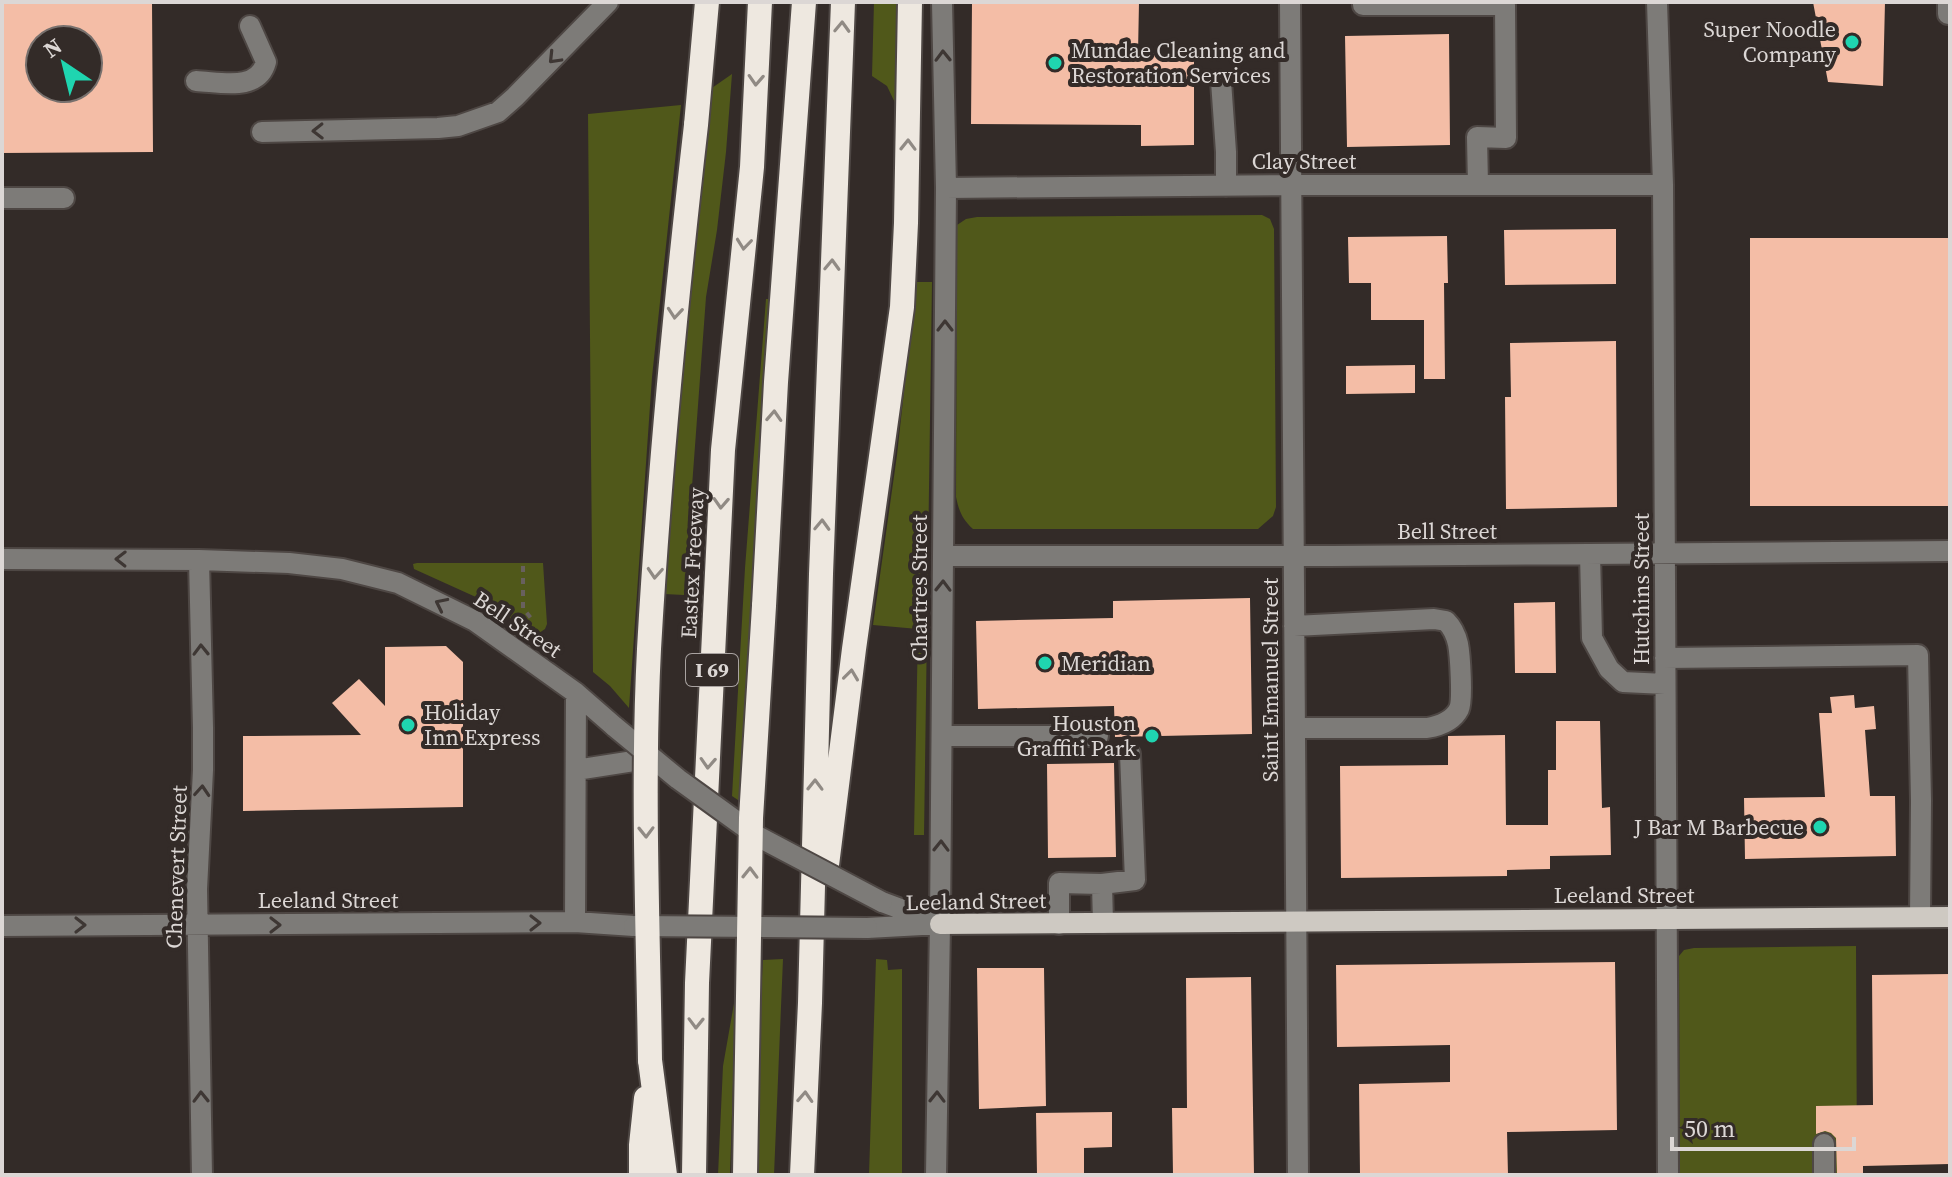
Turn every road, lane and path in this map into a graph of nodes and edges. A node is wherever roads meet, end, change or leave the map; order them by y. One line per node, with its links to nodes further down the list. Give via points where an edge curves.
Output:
1 (608, 2): 14 (street, one-way to 14, via 515,97 476,121 438,128)
2 (707, 2): 53 (highway, one-way to 53, bridge, via 649,651)
3 (760, 2): 58 (highway, Eastex Freeway / I 69, one-way to 58, via 752,167 723,450 697,983)
4 (804, 2): 59 (highway, one-way to 4, bridge, via 751,818)
5 (843, 2): 52 (highway, one-way to 5)
6 (910, 2): 52 (highway, one-way to 6, via 902,307)
7 (942, 2): 19 (street, Chartres Street, one-way to 7)
8 (1290, 2): 15 (street, Saint Emanuel Street)
9 (1363, 2): 16 (street, via 1505,5 1506,138 1477,137)
10 (1657, 2): 17 (street, Hutchins Street)
11 (250, 26): 12 (street, via 266,62 263,73 254,81 238,83)
12 (196, 81)
13 (1221, 81): 18 (street)
14 (262, 132)
15 (1291, 185): 16 (street, Clay Street); 18 (street, Clay Street); 26 (street, Saint Emanuel Street)
16 (1478, 185): 17 (street, Clay Street)
17 (1663, 185): 24 (street, Hutchins Street)
18 (1226, 186): 19 (street, Clay Street)
19 (946, 188): 25 (street, Chartres Street, one-way to 19)
20 (2, 198): 21 (street)
21 (64, 198)
22 (1950, 551): 24 (street, Bell Street)
23 (1590, 554): 24 (street, Bell Street); 26 (street, Bell Street); 33 (street, via 1592,638 1609,669 1623,682)
24 (1665, 554): 32 (street, Hutchins Street)
25 (943, 556): 26 (street, Bell Street); 36 (street, Chartres Street, one-way to 25)
26 (1293, 556): 31 (street, Saint Emanuel Street)
27 (2, 559): 28 (street, Bell Street, one-way to 27)
28 (199, 560): 34 (street, Bell Street, one-way to 28, via 475,621 398,583 342,569); 50 (street, Chenevert Street, one-way to 28, via 203,770)
29 (523, 566): 30 (path, via 523,608)
30 (534, 622)
31 (1294, 626): 35 (street, Saint Emanuel Street); 35 (street, via 1446,621 1458,644 1461,703 1458,712 1436,726)
32 (1665, 658): 33 (street, Hutchins Street); 42 (street, via 1918,655)
33 (1665, 684): 44 (street, Hutchins Street)
34 (576, 693): 39 (street, Bell Street, bridge); 40 (street)
35 (1295, 728): 46 (street, Saint Emanuel Street)
36 (942, 736): 37 (street); 48 (street, Chartres Street, one-way to 36)
37 (1098, 736)
38 (1130, 754): 41 (street, via 1135,880)
39 (653, 758): 40 (street); 48 (street, Bell Street, bridge, via 757,836 882,902)
40 (576, 770): 45 (street)
41 (1102, 884): 47 (street); 49 (street, via 1059,883)
42 (1920, 917): 43 (main road, Leeland Street); 44 (main road, Leeland Street)
43 (1950, 917)
44 (1667, 919): 46 (main road, Leeland Street); 63 (street, Hutchins Street)
45 (575, 922): 48 (street, Leeland Street, bridge, via 867,928); 50 (street, Leeland Street, one-way to 45)
46 (1296, 922): 47 (main road, Leeland Street); 62 (street, Saint Emanuel Street)
47 (1103, 923): 49 (main road, Leeland Street)
48 (940, 924): 49 (main road, Leeland Street); 61 (street, Chartres Street, one-way to 48)
49 (1059, 924)
50 (197, 925): 51 (street, Leeland Street, one-way to 50); 55 (street, Chenevert Street, one-way to 50)
51 (2, 926)
52 (810, 1003): 60 (highway, one-way to 52)
53 (650, 1060): 56 (highway); 57 (highway)
54 (1824, 1144): 64 (street)
55 (202, 1175)
56 (641, 1175)
57 (665, 1175)
58 (694, 1175)
59 (745, 1175)
60 (802, 1175)
61 (936, 1175)
62 (1298, 1175)
63 (1668, 1175)
64 (1824, 1175)

